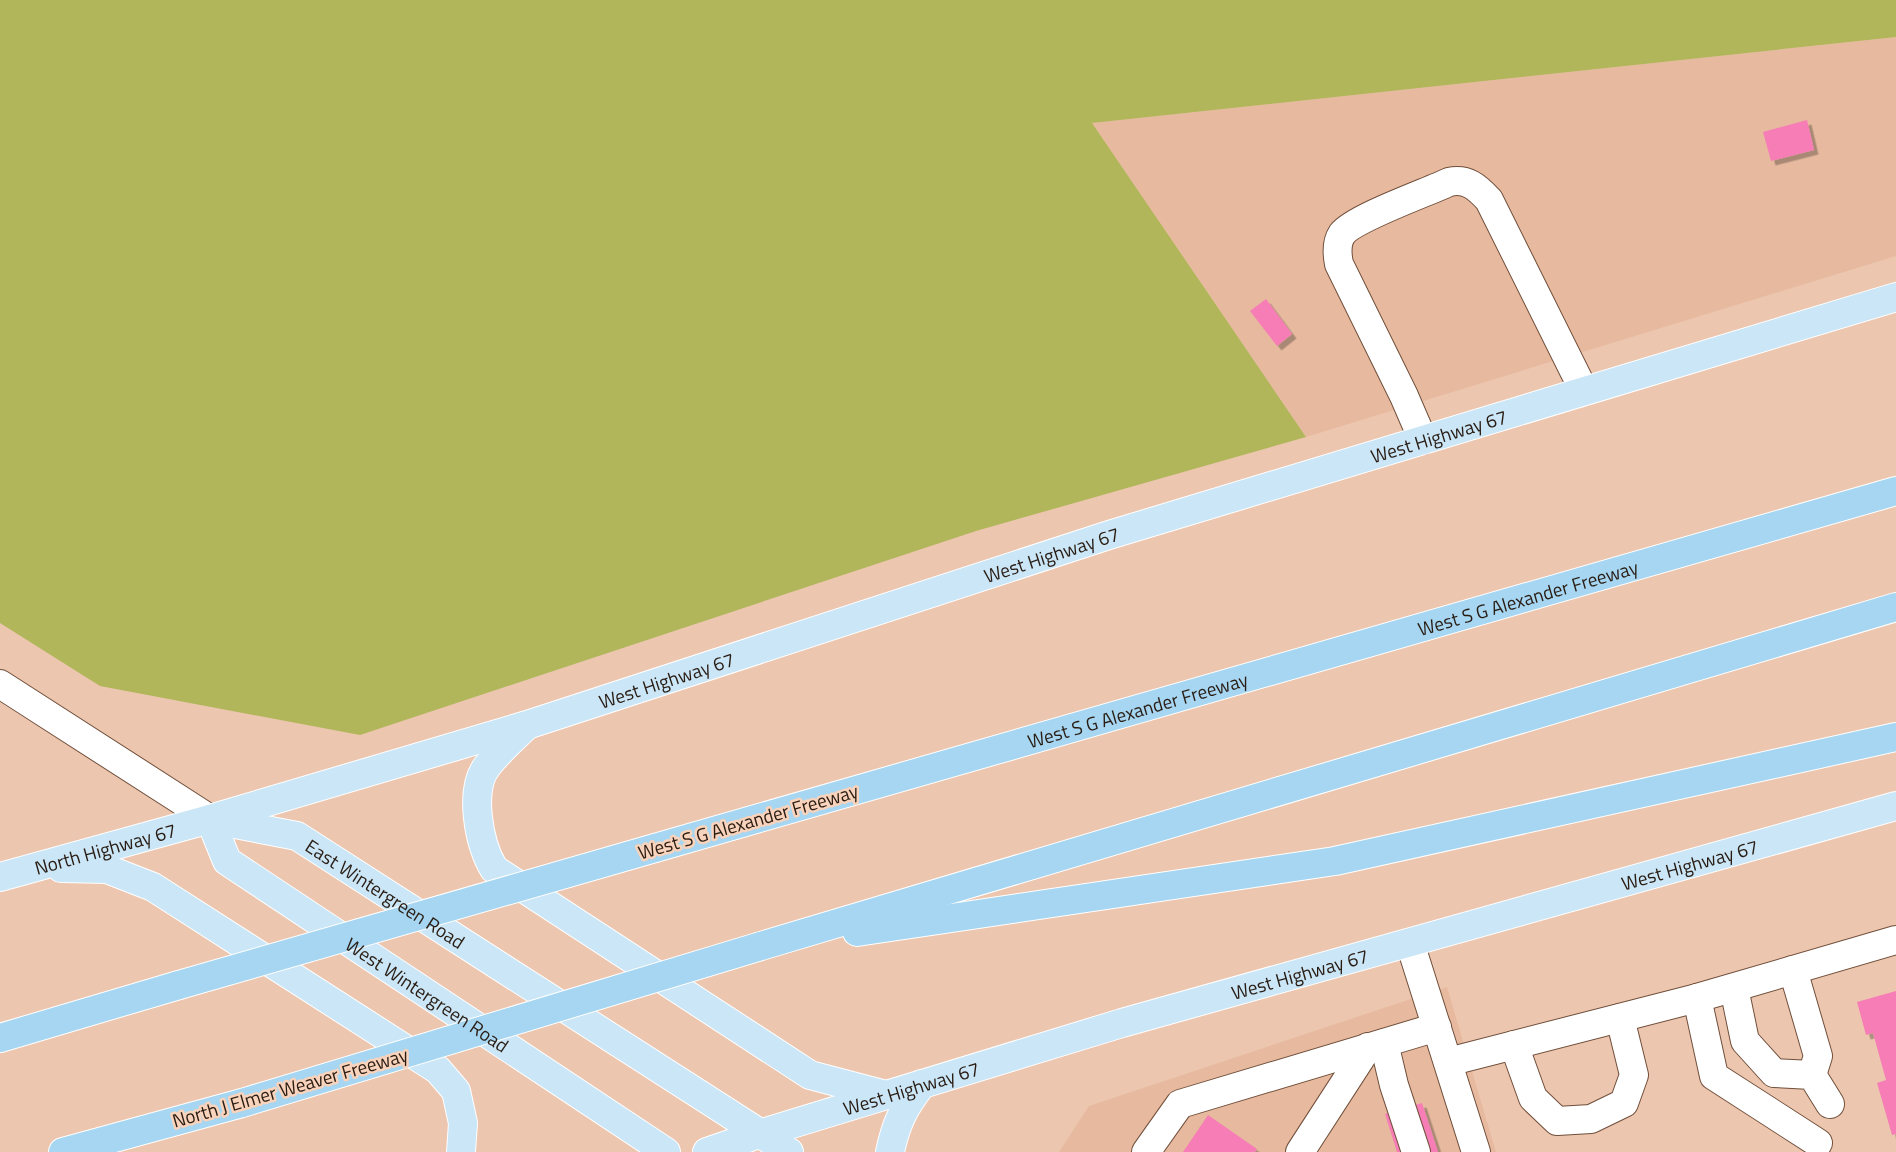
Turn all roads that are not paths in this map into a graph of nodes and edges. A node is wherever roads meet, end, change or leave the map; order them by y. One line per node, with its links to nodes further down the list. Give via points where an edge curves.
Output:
1 (1896, 297): 2 (main road, West Highway 67)
2 (1584, 391): 3 (main road, West Highway 67); 3 (street, via 1489,200 1469,183 1460,180 1449,182 1357,223 1343,234 1337,250 1339,264)
3 (1423, 440): 7 (main road, West Highway 67, via 1109,536)
4 (1896, 491): 19 (highway, West S G Alexander Freeway, bridge)
5 (1896, 607): 15 (highway)
6 (0, 684): 10 (street, East Wintergreen Road)
7 (527, 725): 10 (main road, West Highway 67); 29 (main road, via 481,775 477,793 485,854 494,869 810,1075)
8 (1896, 737): 15 (highway, via 1335,861)
9 (1896, 806): 14 (main road, West Highway 67)
10 (210, 819): 11 (main road, North Highway 67); 31 (main road, East Wintergreen Road, via 297,836); 35 (main road, West Wintergreen Road, via 227,861)
11 (30, 867): 12 (main road, North Highway 67); 34 (main road, via 107,869 153,887 438,1070 456,1091 463,1123)
12 (0, 876)
13 (1896, 940): 16 (street)
14 (1410, 943): 21 (street); 28 (main road, West Highway 67)
15 (761, 946): 33 (highway, North J Elmer Weaver Freeway, bridge, via 242,1103)
16 (1793, 970): 17 (street); 27 (street, via 1818,1056)
17 (1734, 988): 18 (street); 27 (street, via 1744,1040 1774,1073)
18 (1697, 998): 20 (street); 32 (street, via 1714,1076)
19 (70, 1017): 22 (highway); 23 (highway)
20 (1620, 1018): 25 (street); 25 (street, via 1634,1076 1624,1103 1591,1119 1557,1121 1551,1116 1533,1098)
21 (1436, 1027): 24 (street); 26 (street)
22 (0, 1029)
23 (0, 1038)
24 (1376, 1045): 39 (street, via 1180,1104); 40 (street); 41 (street, via 1394,1085)
25 (1514, 1046): 26 (street)
26 (1448, 1062): 42 (street)
27 (1812, 1075): 30 (street)
28 (922, 1084): 29 (main road, West Highway 67); 38 (main road, via 904,1108)
29 (886, 1095): 31 (main road, West Highway 67)
30 (1830, 1104)
31 (759, 1134): 36 (main road, West Highway 67); 37 (main road)
32 (1818, 1143)
33 (63, 1152)
34 (461, 1152)
35 (666, 1152)
36 (706, 1152)
37 (789, 1152)
38 (890, 1152)
39 (1146, 1152)
40 (1300, 1152)
41 (1416, 1152)
42 (1476, 1152)

